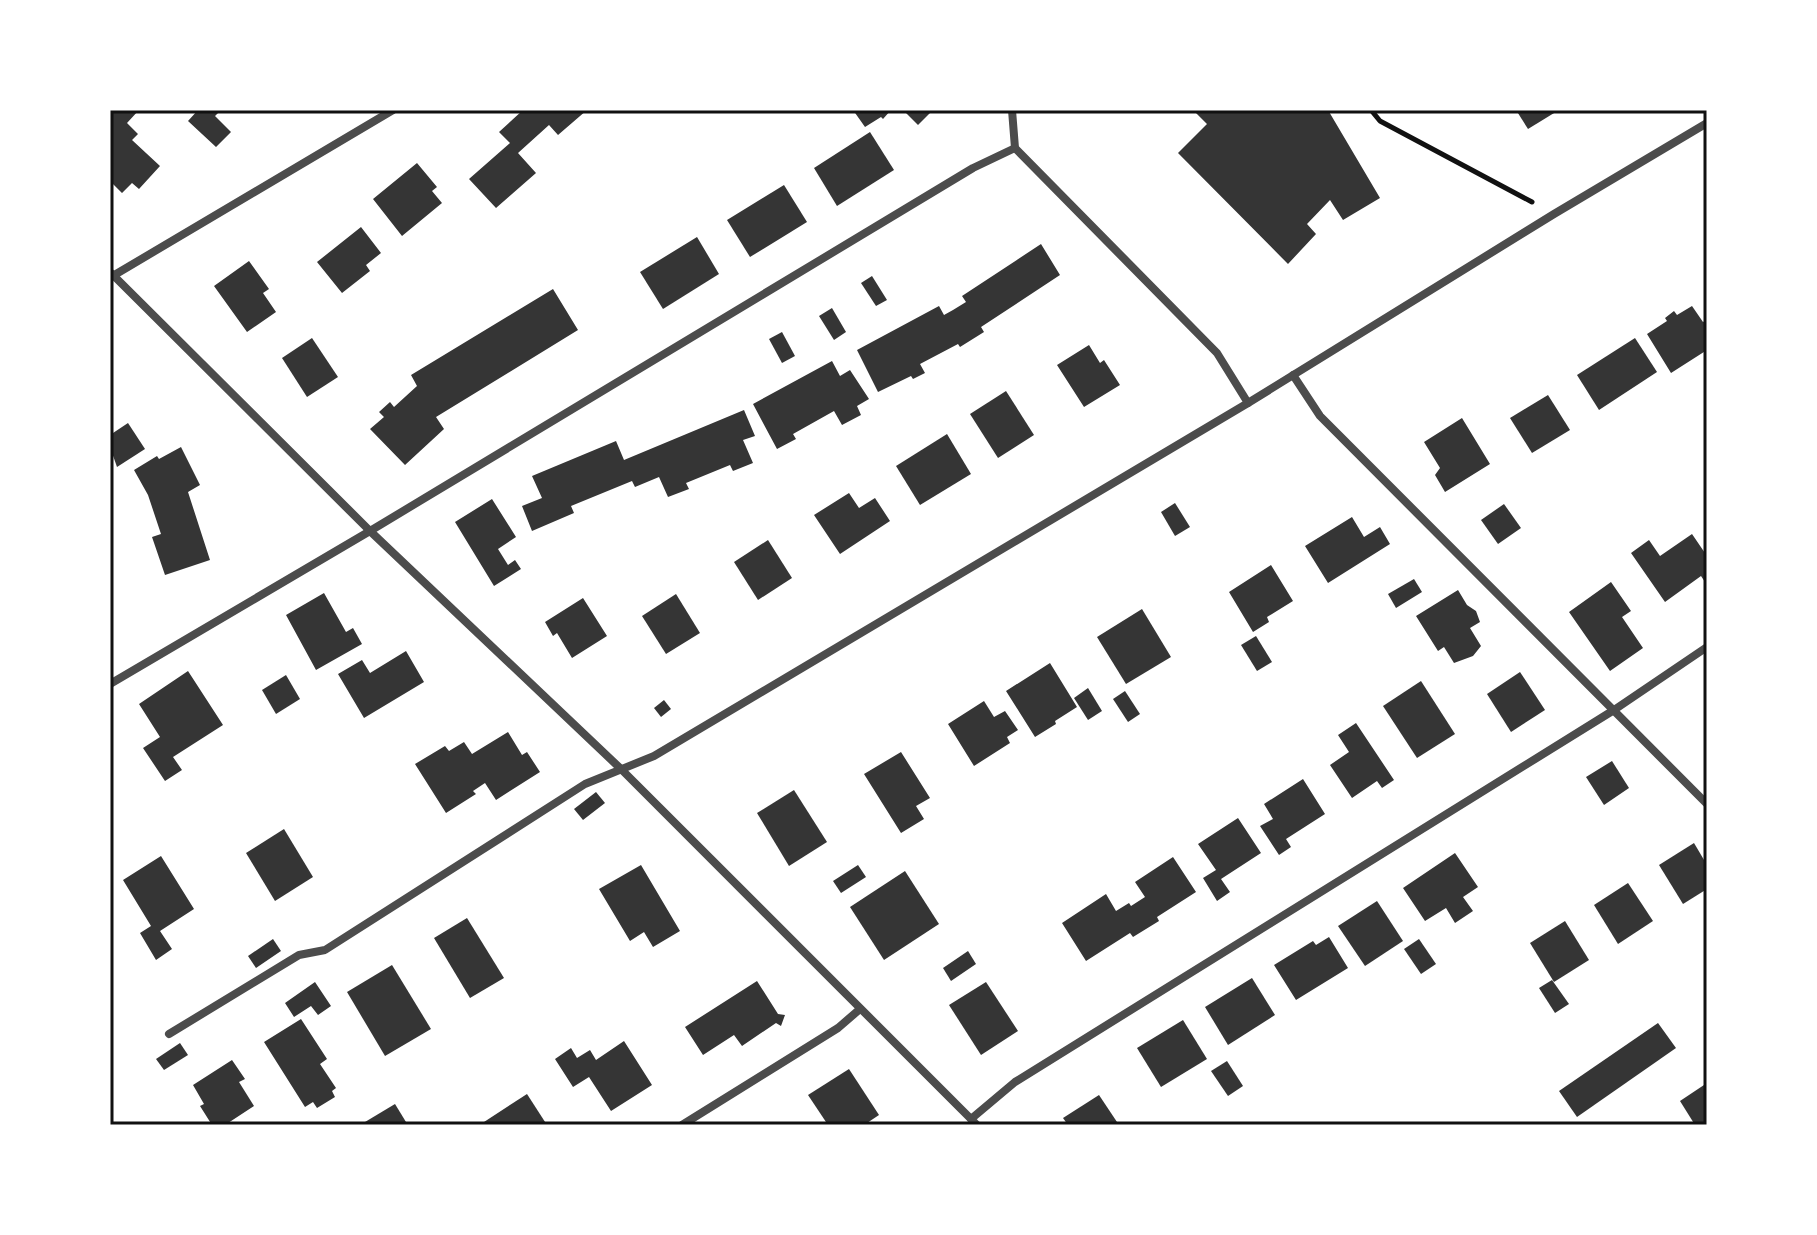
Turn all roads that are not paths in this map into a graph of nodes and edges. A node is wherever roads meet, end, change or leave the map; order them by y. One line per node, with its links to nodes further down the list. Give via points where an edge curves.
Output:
1 (393, 110): 5 (street)
2 (1012, 110): 4 (street)
3 (1707, 123): 6 (street)
4 (1015, 148): 7 (street, via 1217,353); 8 (street, via 973,168)
5 (111, 275): 8 (street)
6 (1293, 375): 7 (street); 11 (street, via 1320,416)
7 (1248, 403): 12 (street, via 654,756)
8 (370, 531): 10 (street); 12 (street)
9 (1707, 647): 11 (street)
10 (110, 684)
11 (1614, 710): 13 (street); 16 (street, via 1015,1082)
12 (621, 769): 14 (street); 15 (street, via 585,784 325,950 299,955)
13 (1707, 804)
14 (860, 1009): 16 (street); 17 (street)
15 (169, 1034)
16 (974, 1122)
17 (682, 1125)

